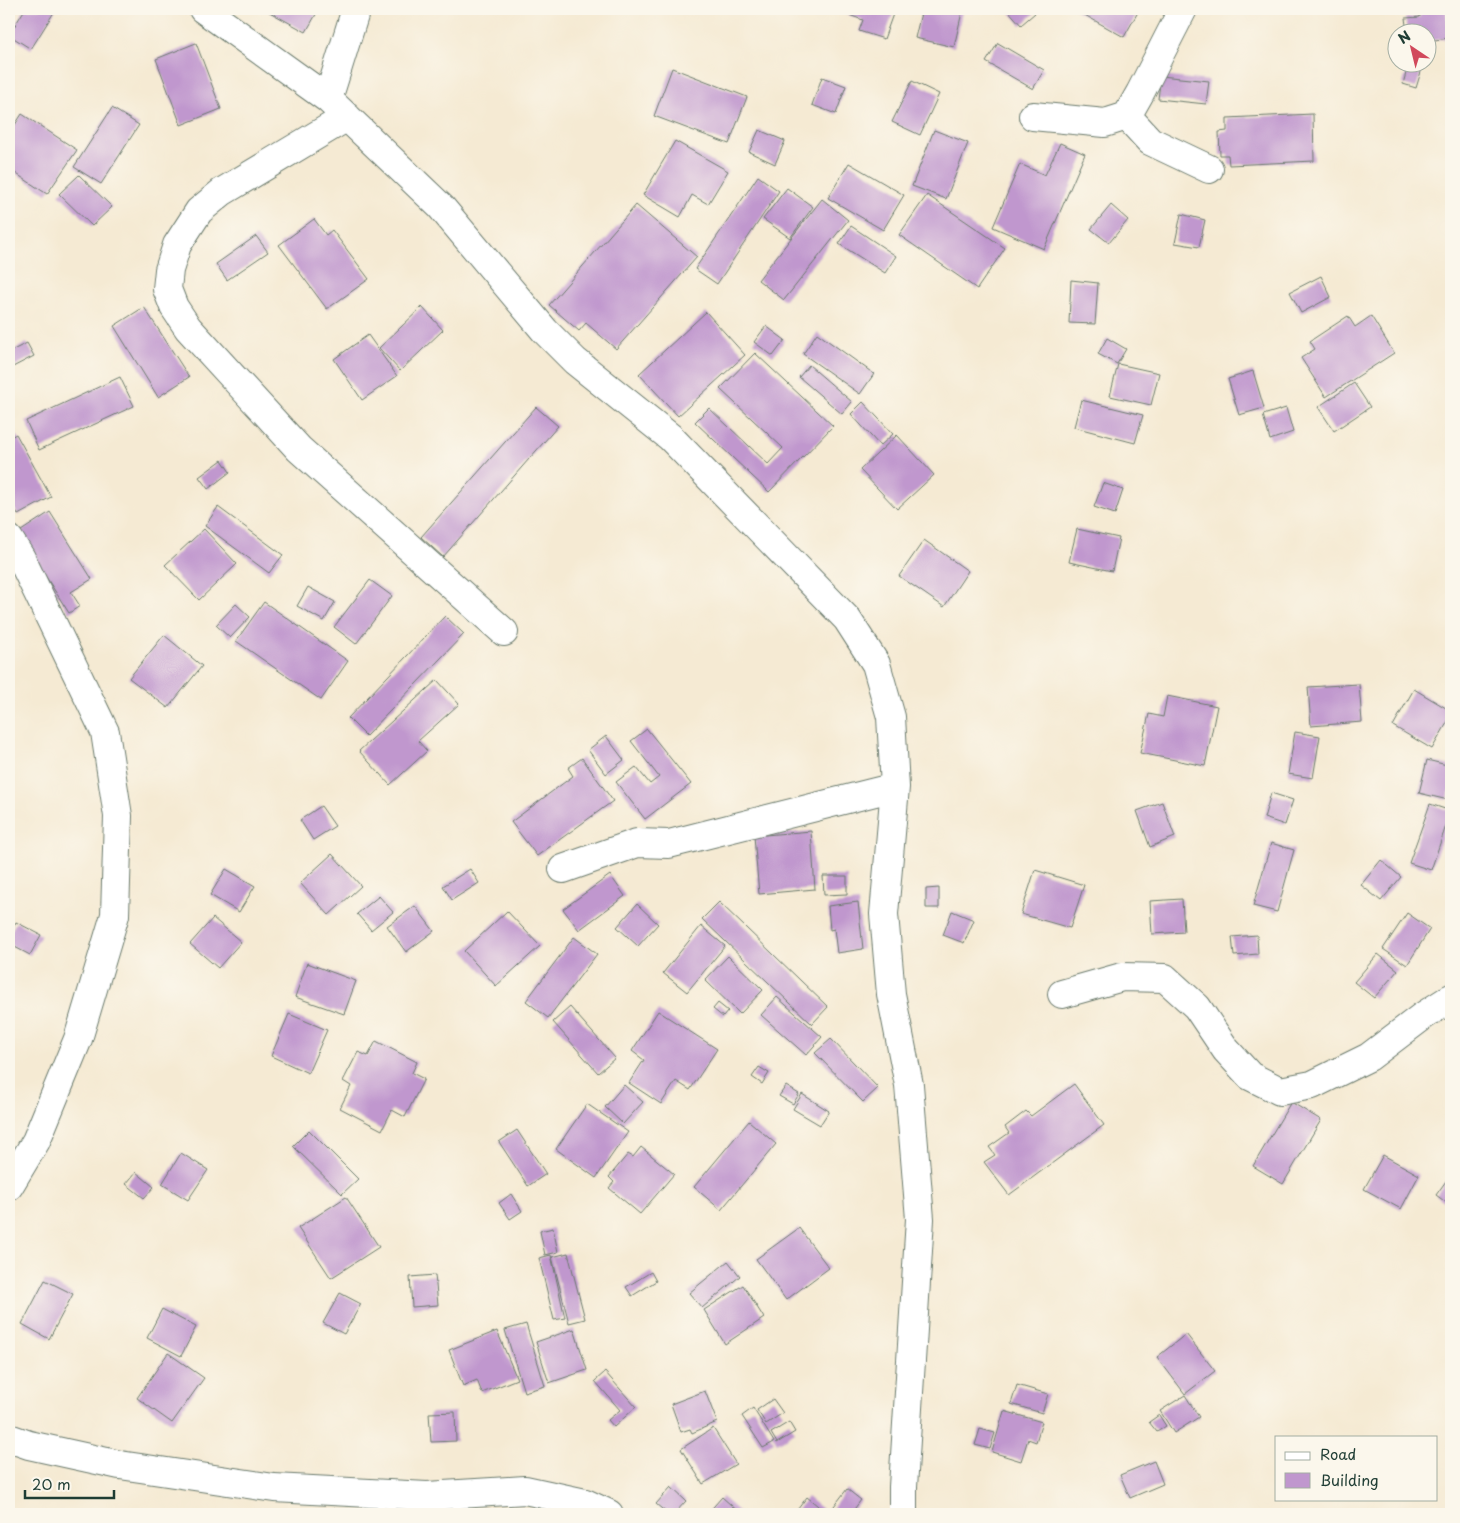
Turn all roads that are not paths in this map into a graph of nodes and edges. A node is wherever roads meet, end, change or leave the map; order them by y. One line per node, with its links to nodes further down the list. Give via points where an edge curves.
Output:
1 (203, 9): 4 (street)
2 (356, 9): 4 (street)
3 (1183, 9): 6 (street)
4 (328, 99): 7 (street)
5 (1033, 116): 6 (street, via 1105,123)
6 (1127, 116): 8 (street, via 1150,141)
7 (347, 117): 10 (street, via 222,192 199,211 177,245 167,289 188,328 299,449); 11 (street, via 441,207 545,331 575,361 670,437 847,619 876,664 892,717)
8 (1209, 169)
9 (9, 539): 15 (street, via 105,732 118,816 115,915 78,1039 36,1141)
10 (504, 632)
11 (895, 787): 12 (street, via 669,844 637,844); 18 (street, via 884,914 891,994 909,1085 920,1219)
12 (563, 869)
13 (1062, 994): 14 (street, via 1122,977 1165,978 1197,1007 1226,1050 1250,1076 1280,1091 1312,1085 1368,1057)
14 (1451, 998)
15 (9, 1186)
16 (9, 1438): 17 (street, via 120,1465 274,1488 427,1496 525,1490 584,1503)
17 (608, 1514)
18 (903, 1514)

